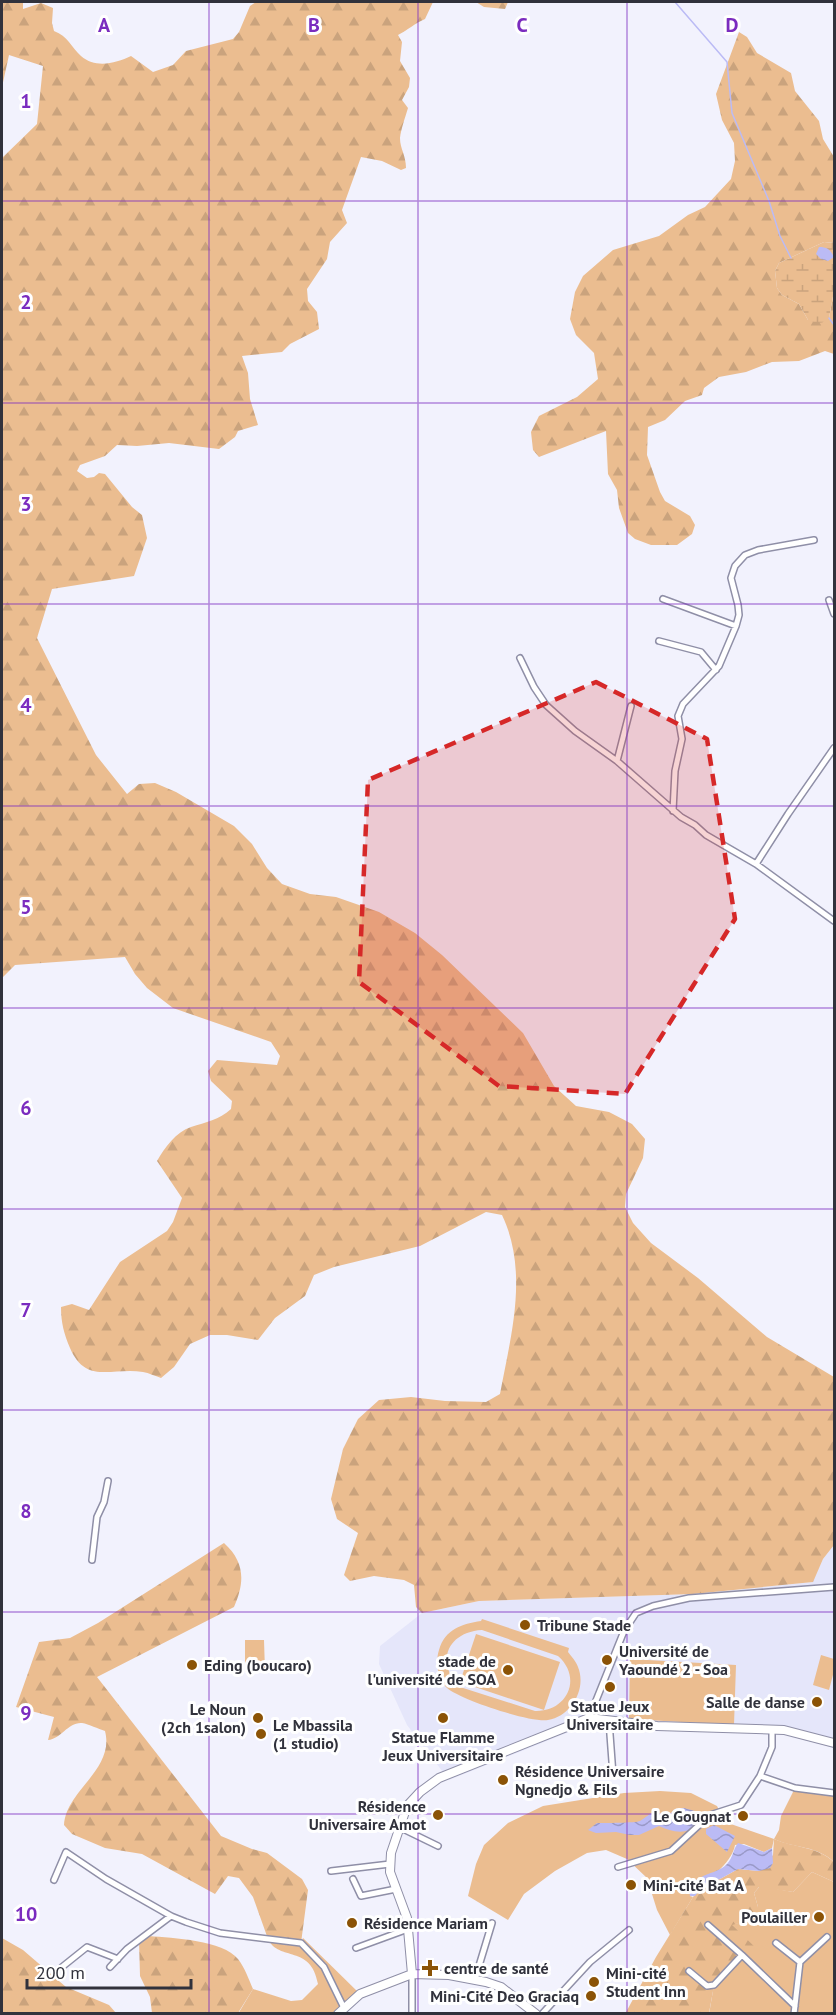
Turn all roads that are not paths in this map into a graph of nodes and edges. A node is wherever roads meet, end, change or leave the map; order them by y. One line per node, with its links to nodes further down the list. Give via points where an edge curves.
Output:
1 (793, 543): 2 (street, via 812,540); 3 (street); 7 (street, via 745,555 735,566 731,578 738,605)
2 (813, 548)
3 (795, 552)
4 (663, 599): 7 (street)
5 (829, 600): 6 (street)
6 (834, 614)
7 (736, 627): 10 (street)
8 (659, 641): 10 (street, via 701,652)
9 (520, 658): 13 (street, via 546,705 583,738)
10 (716, 670): 14 (street, via 680,709 682,739)
11 (631, 706): 13 (street)
12 (834, 748): 15 (street)
13 (617, 760): 14 (street)
14 (673, 811): 15 (street)
15 (756, 864): 16 (street)
16 (834, 921)
17 (108, 1481): 18 (street, via 97,1517)
18 (92, 1560)
19 (834, 1587): 20 (street, via 689,1598 636,1613 624,1631)
20 (589, 1718): 21 (street); 27 (street, via 439,1778 412,1800)
21 (609, 1721): 22 (street); 24 (street)
22 (772, 1730): 23 (street); 25 (street, via 772,1747)
23 (834, 1743)
24 (613, 1775)
25 (760, 1776): 26 (street, via 795,1788); 30 (street, via 741,1805 710,1815 671,1851)
26 (834, 1793)
27 (399, 1827): 28 (street); 29 (street)
28 (438, 1846)
29 (390, 1864): 31 (street); 34 (street)
30 (618, 1867)
31 (332, 1871)
32 (54, 1880): 35 (street, via 66,1852)
33 (353, 1880): 34 (street, via 361,1896)
34 (396, 1889): 38 (street)
35 (171, 1916): 44 (street); 52 (street, via 216,1932 301,1943 324,1967)
36 (492, 1923): 50 (street)
37 (708, 1925): 43 (street)
38 (408, 1929): 42 (street); 49 (street)
39 (628, 1930): 55 (street, via 590,1962)
40 (827, 1936): 45 (street)
41 (776, 1942): 45 (street)
42 (356, 1948)
43 (742, 1955): 48 (street, via 714,1985 707,1986); 51 (street)
44 (118, 1959): 46 (street, via 87,1947); 47 (street)
45 (800, 1962): 51 (street)
46 (62, 1967)
47 (110, 1967)
48 (689, 1971)
49 (412, 1974): 50 (street); 52 (street, via 360,1994); 53 (street)
50 (475, 1979): 54 (street, via 501,1987)
51 (795, 2006): 56 (street)
52 (341, 2011)
53 (412, 2013)
54 (536, 2013)
55 (542, 2013)
56 (794, 2013)

